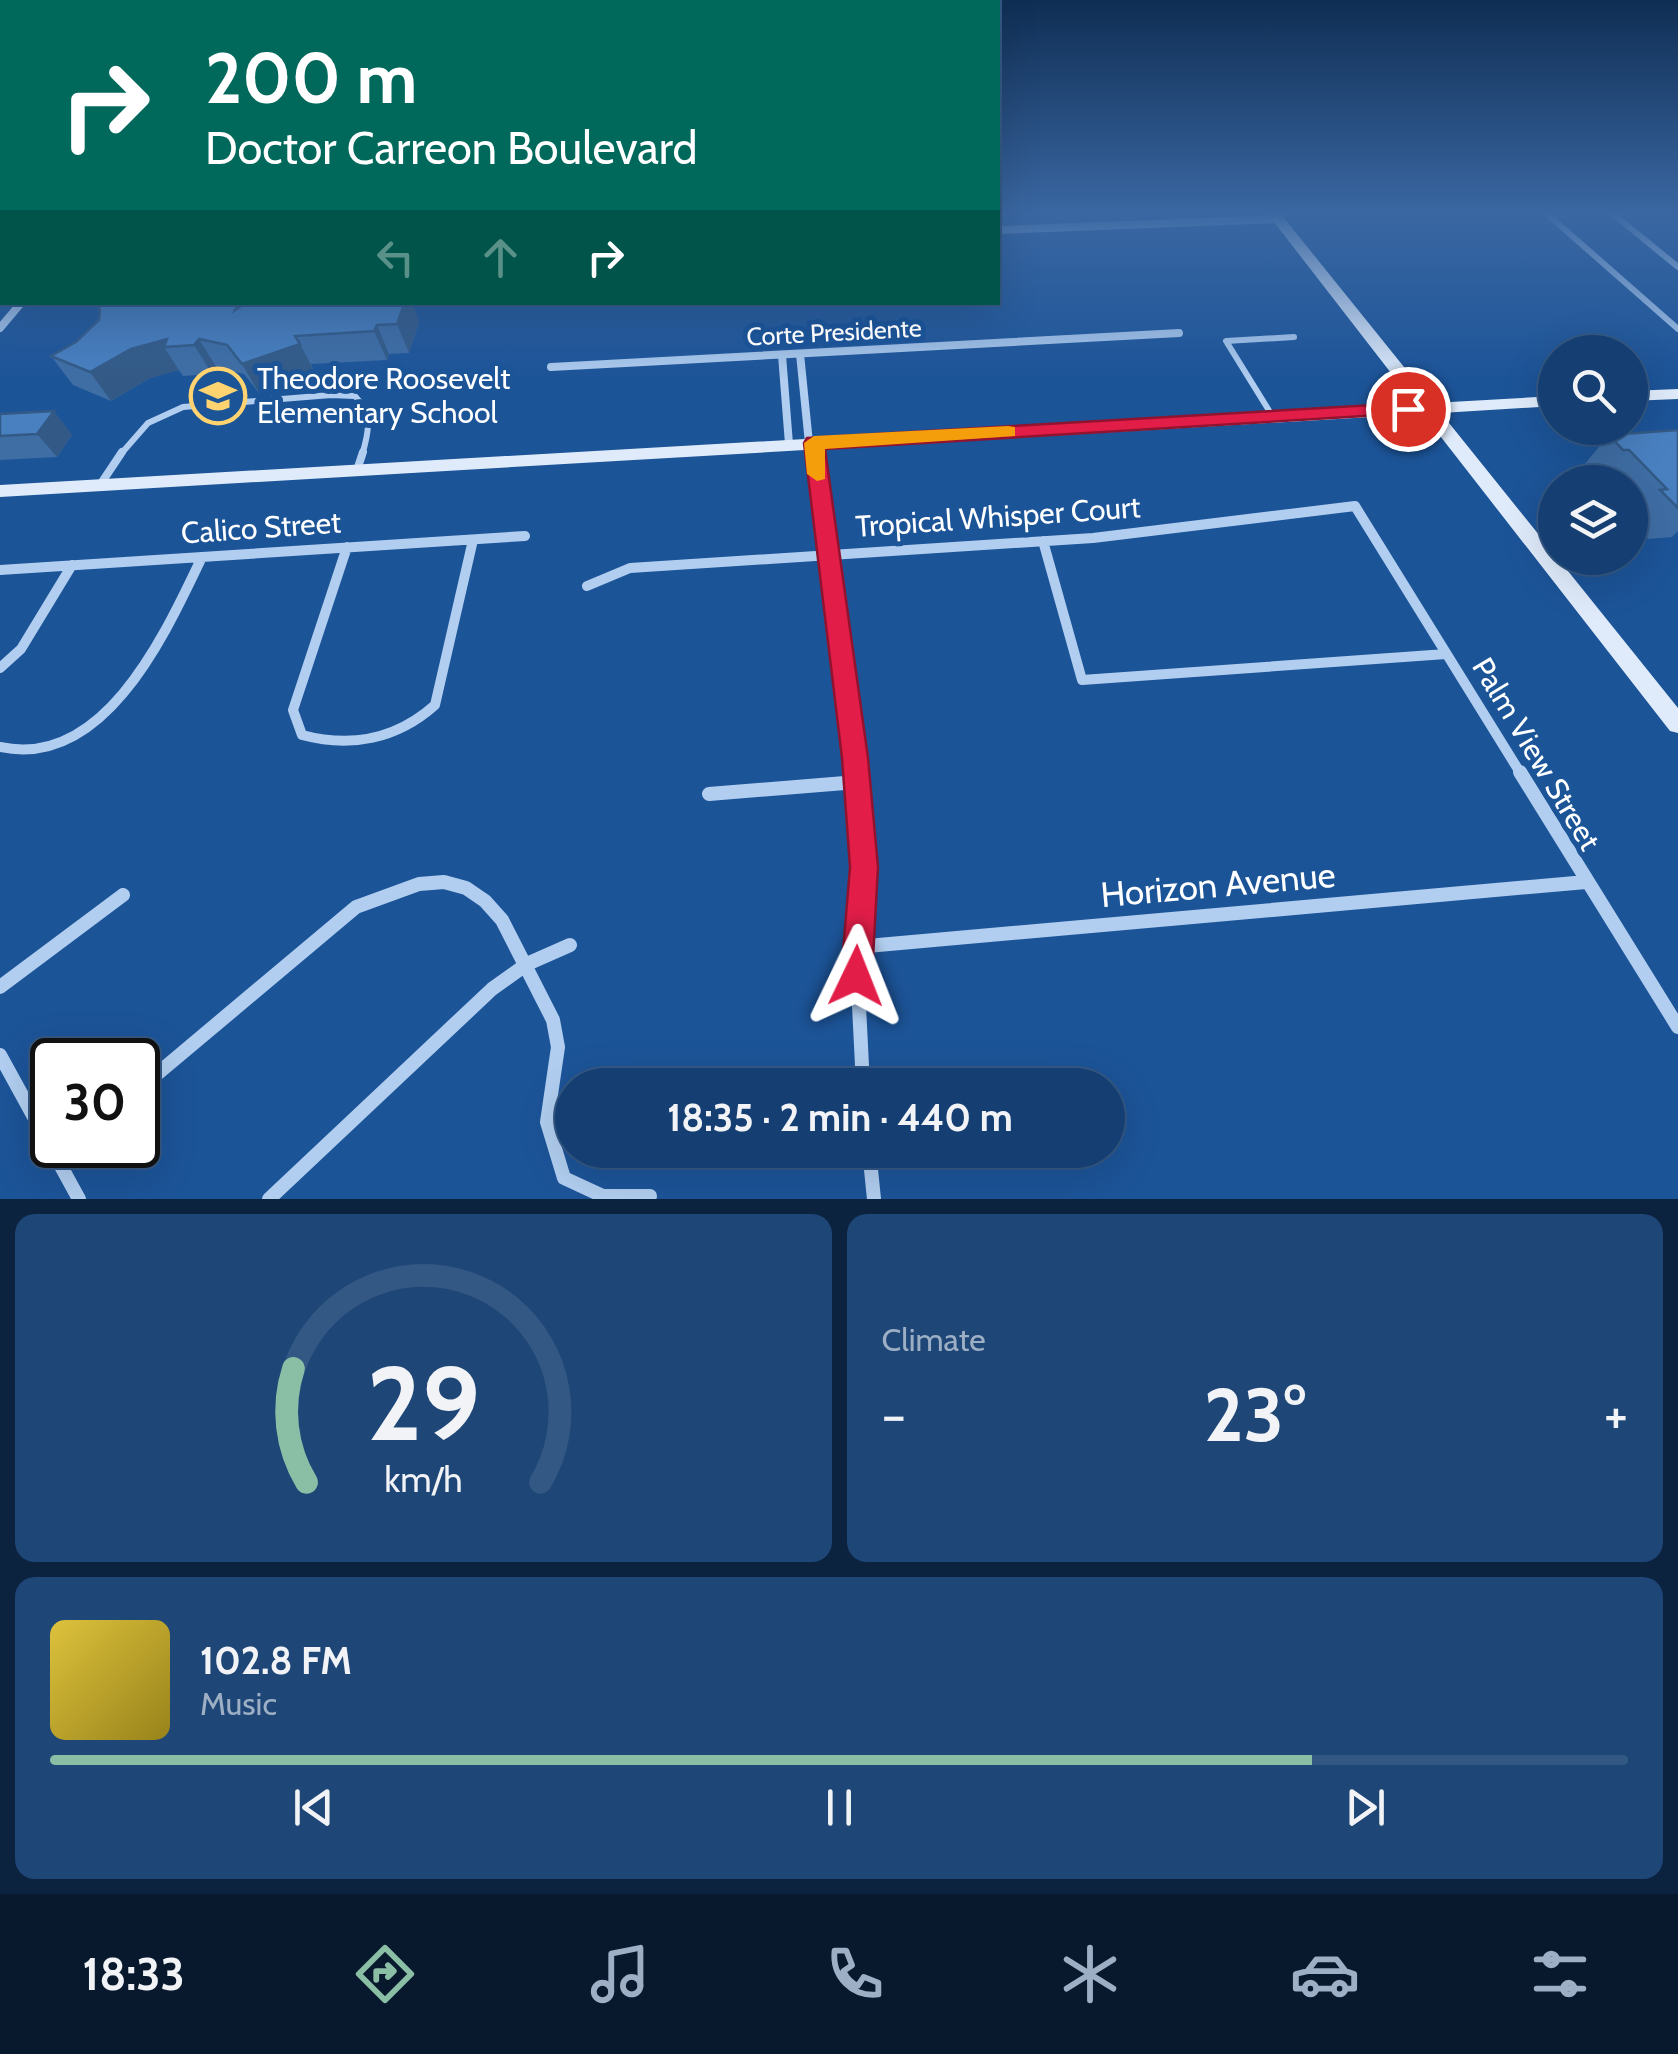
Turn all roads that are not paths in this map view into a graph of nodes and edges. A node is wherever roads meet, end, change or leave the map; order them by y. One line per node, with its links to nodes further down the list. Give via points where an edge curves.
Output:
1 (1318, 269): 14 (main road)
2 (1609, 269): 5 (lane)
3 (19, 305): 4 (street)
4 (0, 328)
5 (1678, 329)
6 (1178, 332): 8 (street, Corte Presidente)
7 (1294, 338): 15 (lane, via 1226,341)
8 (800, 354): 9 (street, Corte Presidente); 16 (street)
9 (782, 355): 10 (street, Corte Presidente); 17 (street)
10 (551, 366)
11 (1678, 394): 12 (main road)
12 (1648, 395)
13 (1538, 402): 14 (main road)
14 (1430, 408): 15 (main road); 33 (main road)
15 (1273, 417): 16 (main road)
16 (812, 443): 17 (main road); 26 (street)
17 (789, 444): 18 (main road)
18 (357, 470): 19 (main road); 19 (lane, via 371,420 355,396 197,402 167,410 136,432)
19 (100, 485): 20 (main road)
20 (0, 491)
21 (1355, 506): 24 (street, Tropical Whisper Court); 31 (street, Palm View Street)
22 (525, 536): 23 (street, Calico Street)
23 (473, 540): 25 (street, Calico Street); 25 (street, via 435,705 421,720 385,737 323,742 302,734 293,710)
24 (1043, 541): 26 (street, Tropical Whisper Court); 31 (street, via 1082,680)
25 (348, 548): 27 (street, Calico Street)
26 (828, 555): 30 (street, Tropical Whisper Court, via 630,568); 35 (street)
27 (202, 557): 28 (street, Calico Street); 34 (street, via 160,643 116,698 53,746 12,752)
28 (72, 565): 29 (street, Calico Street); 32 (street, via 21,650)
29 (0, 570)
30 (587, 586)
31 (1446, 654): 37 (street, Palm View Street)
32 (0, 668)
33 (1678, 724)
34 (0, 747)
35 (857, 782): 36 (street); 40 (street, via 864,867)
36 (709, 794)
37 (1586, 882): 40 (street, Horizon Avenue); 43 (street, Palm View Street)
38 (123, 896): 42 (street)
39 (570, 945): 41 (street)
40 (856, 947): 45 (street)
41 (527, 964): 46 (street, via 504,917 476,890 422,883 390,890 356,907); 50 (street, via 557,1035 547,1132 564,1178 603,1196); 52 (street, via 492,989)
42 (0, 986)
43 (1678, 1026)
44 (0, 1055): 47 (street)
45 (862, 1068)
46 (160, 1072)
47 (30, 1111)
48 (61, 1168): 51 (street)
49 (871, 1168): 53 (street)
50 (650, 1196)
51 (79, 1199)
52 (269, 1199)
53 (874, 1199)

